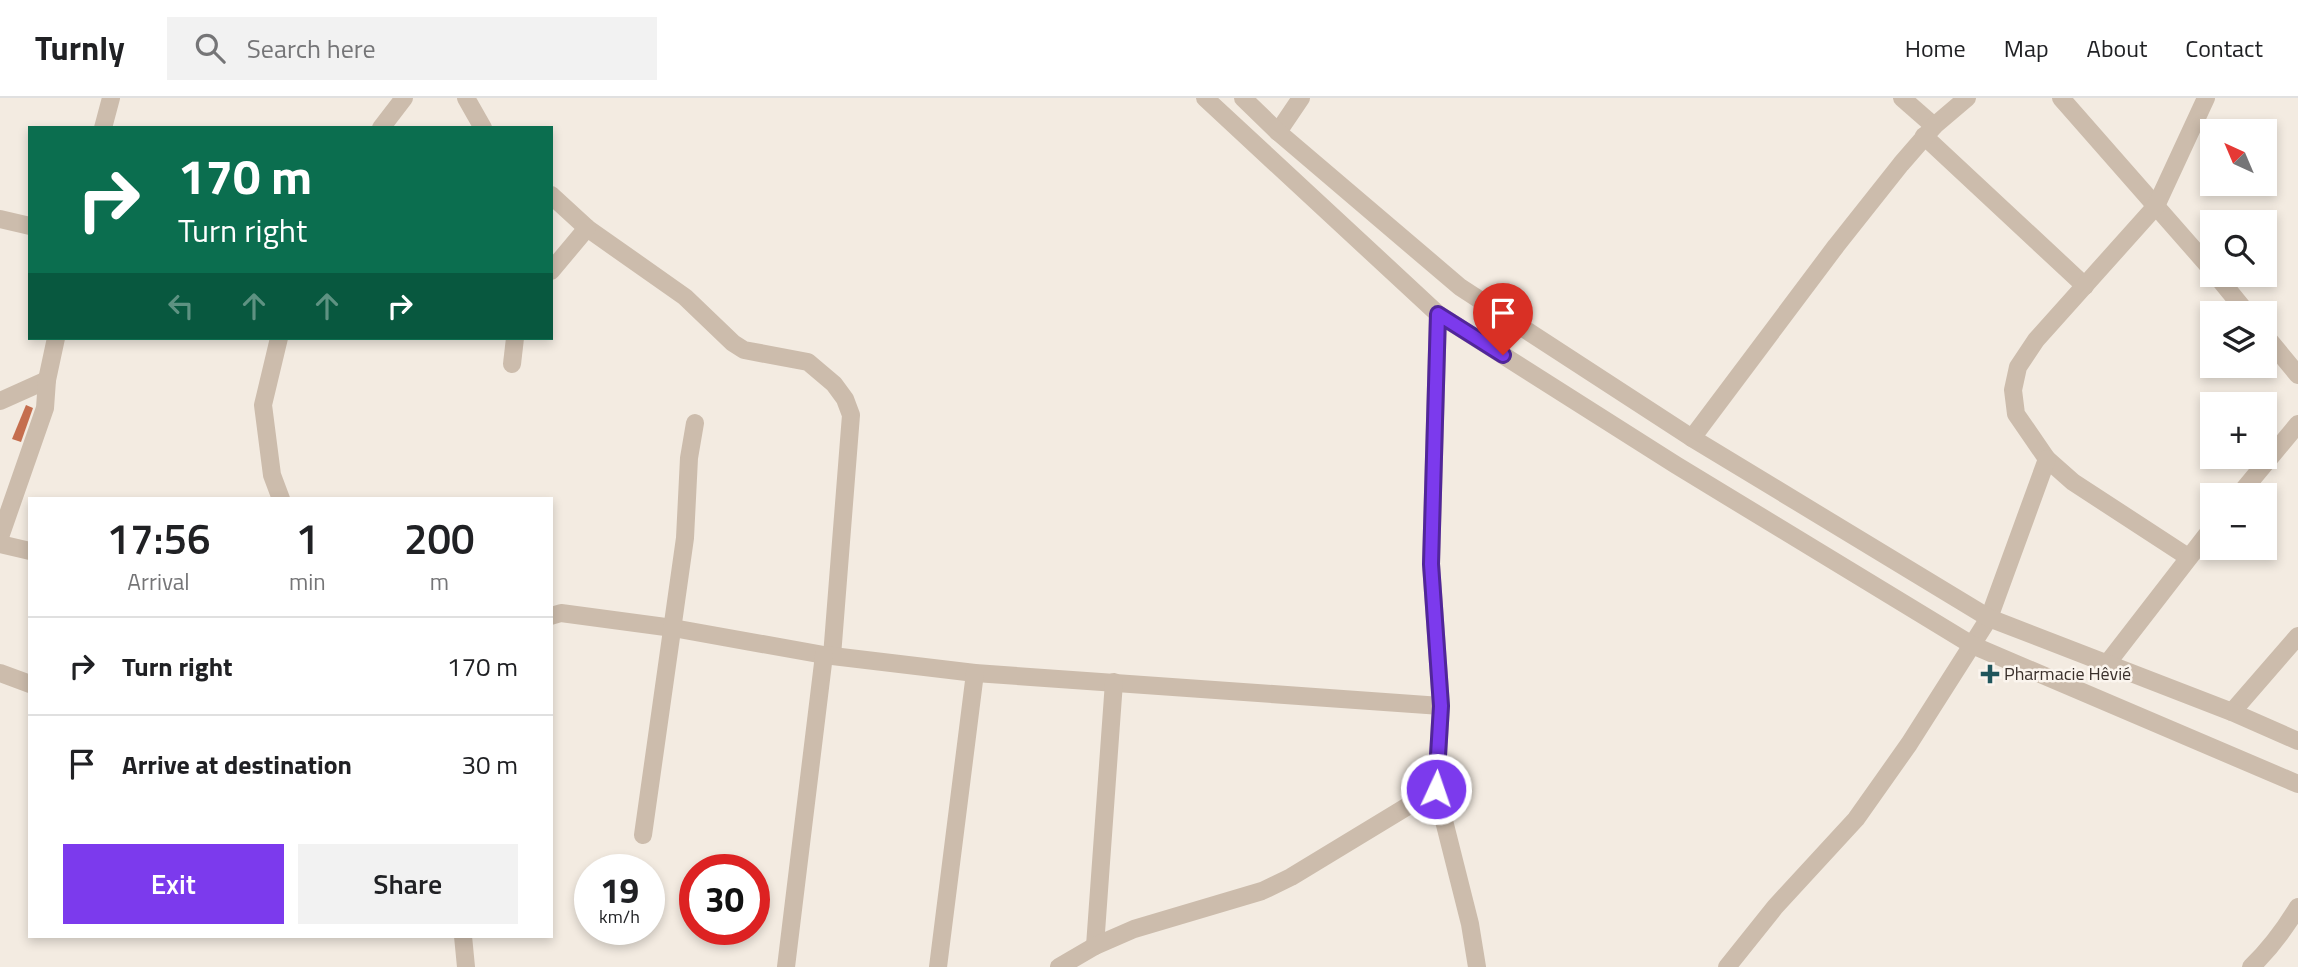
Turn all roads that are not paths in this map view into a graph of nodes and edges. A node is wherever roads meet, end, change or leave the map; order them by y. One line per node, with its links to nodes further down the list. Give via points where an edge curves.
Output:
1 (111, 98): 11 (street)
2 (466, 98): 13 (street)
3 (1205, 98): 26 (street)
4 (1243, 98): 15 (street)
5 (1301, 98): 15 (street)
6 (1902, 98): 14 (street)
7 (1967, 98): 14 (street)
8 (2061, 98): 17 (street)
9 (2206, 98): 17 (street)
10 (402, 99): 12 (street)
11 (104, 126)
12 (382, 126)
13 (483, 126)
14 (1929, 131): 23 (street); 37 (street)
15 (1278, 132): 37 (street, via 1460,287)
16 (553, 197): 20 (street)
17 (2156, 206): 21 (street); 23 (street)
18 (0, 219): 19 (street)
19 (28, 226)
20 (587, 228): 22 (street); 51 (street, via 685,297 733,343 744,350 808,362 845,399 851,415)
21 (2200, 256)
22 (553, 269)
23 (2085, 286): 38 (street, via 2018,367 2013,390 2016,414)
24 (2226, 287): 25 (street)
25 (2238, 301)
26 (1438, 314): 50 (street); 57 (street, via 1431,564)
27 (56, 340): 33 (street)
28 (279, 340): 40 (street, via 263,405 272,475)
29 (515, 340): 31 (street)
30 (2291, 353): 32 (street)
31 (512, 365)
32 (2298, 375)
33 (47, 380): 34 (street); 41 (street, via 45,408)
34 (0, 401)
35 (695, 422): 48 (street)
36 (2298, 424): 39 (street)
37 (1692, 438): 47 (street)
38 (2047, 459): 45 (street, via 2073,482); 47 (street)
39 (2249, 483)
40 (280, 497)
41 (0, 537)
42 (2200, 543): 45 (street)
43 (0, 544): 44 (street)
44 (28, 551)
45 (2189, 556): 52 (street)
46 (553, 615): 48 (street)
47 (1990, 618): 50 (street); 52 (street)
48 (673, 628): 51 (street); 62 (street)
49 (2298, 636): 58 (street)
50 (1972, 645): 60 (street); 71 (street, via 1856,819)
51 (828, 656): 54 (street); 67 (street)
52 (2106, 665): 58 (street)
53 (0, 673): 56 (street)
54 (975, 673): 55 (street); 68 (street)
55 (1114, 682): 57 (street); 65 (street)
56 (28, 683)
57 (1441, 706): 61 (street)
58 (2232, 712): 59 (street)
59 (2298, 741)
60 (2298, 784)
61 (1436, 789): 65 (street, via 1262,891 1134,929); 70 (street, via 1470,924)
62 (643, 835)
63 (2298, 907): 72 (street, via 2268,951)
64 (463, 938): 66 (street)
65 (1095, 946): 69 (street)
66 (466, 967)
67 (786, 967)
68 (938, 967)
69 (1059, 967)
70 (1476, 967)
71 (1727, 967)
72 (2251, 967)

